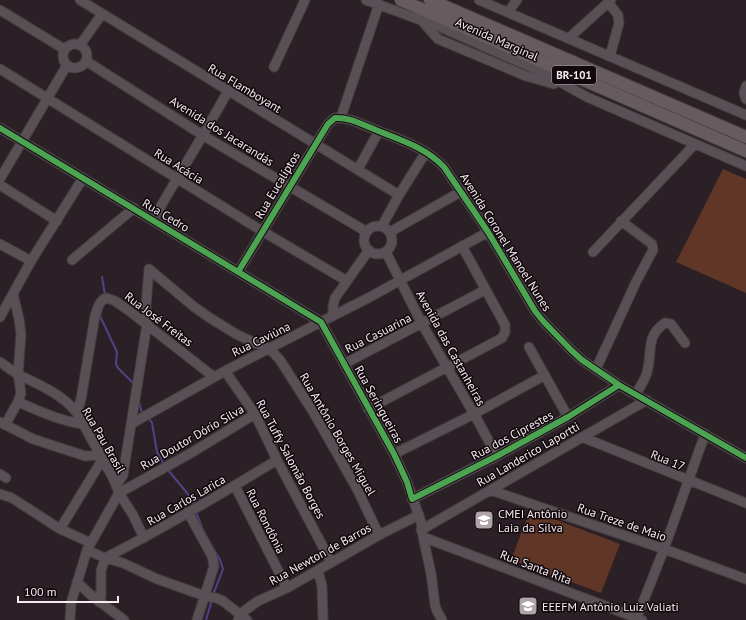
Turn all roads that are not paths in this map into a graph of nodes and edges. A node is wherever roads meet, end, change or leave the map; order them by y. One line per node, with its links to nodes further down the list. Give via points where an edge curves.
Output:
1 (80, 0): 13 (street, Rua Flamboyant)
2 (305, 0): 20 (street)
3 (366, 0): 10 (street, Avenida Marginal)
4 (401, 0): 35 (main road, BR-101)
5 (430, 0): 31 (main road, BR-101)
6 (517, 0): 12 (street)
7 (482, 1): 9 (street)
8 (610, 1): 14 (street); 17 (street, via 618,15 619,23)
9 (496, 3): 12 (street)
10 (379, 4): 27 (street); 34 (street, Avenida Marginal, via 542,72 587,97)
11 (0, 10): 16 (street)
12 (508, 12): 14 (street)
13 (102, 14): 15 (street); 23 (street, Rua Flamboyant)
14 (569, 38): 17 (street)
15 (80, 45): 16 (street, via 70,44); 18 (street, via 87,52)
16 (64, 49): 19 (street, via 63,58)
17 (610, 56): 26 (street)
18 (86, 61): 19 (street, via 79,68); 30 (street, Avenida dos Jacarandás)
19 (67, 66): 24 (street)
20 (274, 67)
21 (0, 69): 24 (street, Rua Acácia)
22 (746, 86): 25 (street)
23 (228, 91): 30 (street); 33 (street, Rua Flamboyant)
24 (47, 98): 32 (street); 40 (street, Rua Acácia)
25 (746, 100)
26 (746, 115)
27 (341, 118): 29 (street, Avenida Coronel Manoel Nunes); 33 (street, Rua Eucalíptos, via 331,120)
28 (0, 128): 32 (street, Rua Cedro)
29 (379, 132): 36 (street, Avenida Coronel Manoel Nunes, via 404,140); 38 (street)
30 (204, 136): 40 (street); 43 (street, Avenida dos Jacarandás)
31 (746, 136)
32 (22, 141): 39 (street, Rua Cedro); 41 (street)
33 (315, 144): 38 (street, Rua Flamboyant); 43 (street, Rua Eucalíptos)
34 (695, 144): 37 (street, Avenida Marginal); 49 (street)
35 (746, 151)
36 (426, 152): 44 (street, Avenida Coronel Manoel Nunes, via 444,166); 45 (street)
37 (746, 166)
38 (358, 169): 45 (street, Rua Flamboyant)
39 (83, 178): 46 (street, Rua Cedro); 48 (street)
40 (177, 178): 47 (street); 51 (street, Rua Acácia)
41 (0, 179)
42 (0, 186): 48 (street)
43 (289, 187): 51 (street, Rua Eucalíptos); 52 (street, Avenida dos Jacarandás)
44 (462, 191): 50 (street); 53 (street, Avenida Coronel Manoel Nunes)
45 (399, 195): 50 (street)
46 (134, 208): 47 (street, Rua Cedro); 59 (street)
47 (153, 220): 61 (street, Rua Cedro)
48 (57, 221): 60 (street)
49 (621, 221): 58 (street); 78 (street, via 652,244 653,250)
50 (386, 229): 52 (street, via 374,227); 57 (street, via 392,240)
51 (262, 231): 61 (street, Rua Eucalíptos); 63 (street, Rua Acácia)
52 (367, 232): 56 (street, via 364,241)
53 (488, 232): 55 (street, Rua Caviúna); 78 (street, Avenida Coronel Manoel Nunes, via 539,316 571,350)
54 (0, 244): 60 (street)
55 (462, 246): 62 (street, Rua Caviúna); 64 (street)
56 (368, 250): 57 (street, via 377,254); 63 (street)
57 (386, 252): 62 (street, Avenida das Castanheiras)
58 (593, 252)
59 (72, 260)
60 (31, 261): 65 (street)
61 (238, 272): 69 (street, Rua Cedro)
62 (400, 280): 67 (street, Rua Caviúna); 71 (street, Avenida das Castanheiras)
63 (347, 281): 67 (street, via 335,298)
64 (485, 290): 71 (street, Rua Casuarina); 77 (street, via 505,325 506,332 502,338)
65 (13, 294): 66 (street); 80 (street, via 20,334)
66 (3, 305): 68 (street)
67 (333, 315): 69 (street, Rua Caviúna)
68 (0, 317)
69 (320, 322): 74 (street, Rua Caviúna); 76 (street, Rua Seringueiras)
70 (148, 324): 74 (street, via 146,306 149,269 210,318 236,334); 82 (street, Rua José Freitas); 88 (street, Rua José Freitas, via 121,306 106,298 103,299 95,316 82,399); 94 (street)
71 (422, 324): 76 (street, Rua Casuarina); 77 (street, Avenida das Castanheiras)
72 (685, 343): 84 (street, via 671,324 665,323 659,327 649,347 646,376)
73 (529, 347): 81 (street)
74 (270, 348): 79 (street, Rua Caviúna); 113 (street, Rua Antônio Borges Miguel, via 288,371 316,417 357,489)
75 (0, 362): 80 (street, Rua Pau Brasil)
76 (344, 364): 87 (street, Rua Seringueiras)
77 (446, 366): 87 (street); 90 (street, Avenida das Castanheiras)
78 (596, 369): 83 (street, Avenida Coronel Manoel Nunes)
79 (225, 371): 82 (street, Rua Caviúna); 89 (street, Rua Tuffy Salomão Borges)
80 (18, 374): 86 (street, via 21,393); 88 (street, Rua Pau Brasil, via 65,400)
81 (545, 375): 90 (street); 91 (street)
82 (214, 377): 94 (street, Rua Caviúna)
83 (619, 385): 84 (street, Avenida Coronel Manoel Nunes); 91 (street, Rua dos Ciprestes)
84 (636, 394): 85 (street, Avenida Coronel Manoel Nunes)
85 (646, 400): 95 (street, Avenida Coronel Manoel Nunes); 96 (street, Rua Landerico Laportti)
86 (18, 402): 92 (street); 93 (street, via 71,423)
87 (368, 409): 97 (street, Rua Seringueiras)
88 (77, 413): 93 (street, Rua Pau Brasil)
89 (255, 414): 101 (street, Rua Tuffy Salomão Borges); 104 (street, Rua Doutor Dório Silva, via 191,453)
90 (474, 414): 97 (street); 98 (street, Avenida das Castanheiras)
91 (568, 417): 98 (street, Rua dos Ciprestes)
92 (3, 424): 99 (street, via 33,439 71,452)
93 (83, 424): 99 (street, Rua Pau Brasil)
94 (131, 424): 104 (street, via 123,475)
95 (705, 434): 100 (street, Avenida Coronel Manoel Nunes); 102 (street)
96 (582, 437): 102 (street, Rua 17); 105 (street, Rua Landerico Laportti)
97 (394, 454): 107 (street, Rua Seringueiras)
98 (497, 456): 107 (street, Rua dos Ciprestes)
99 (101, 457): 104 (street, Rua Pau Brasil); 111 (street)
100 (746, 458)
101 (277, 460): 103 (street, Rua Carlos Larica); 118 (street, Rua Tuffy Salomão Borges)
102 (688, 480): 108 (street, Rua 17); 116 (street)
103 (235, 486): 109 (street, Rua Carlos Larica); 122 (street, Rua Rondônia)
104 (118, 489): 114 (street, Rua Pau Brasil); 115 (street)
105 (490, 490): 112 (street, Rua Landerico Laportti); 116 (street, Rua Treze de Maio)
106 (0, 494): 111 (street, via 12,498)
107 (412, 499): 110 (street, Rua Seringueiras)
108 (746, 503)
109 (188, 512): 114 (street, Rua Carlos Larica); 123 (street, via 213,560)
110 (419, 515): 112 (street, Rua Seringueiras); 113 (street, Rua Newton de Barros)
111 (60, 529): 115 (street)
112 (422, 534): 126 (street, Rua Santa Rita); 131 (street, Rua Seringueiras, via 435,605)
113 (379, 535): 118 (street, Rua Newton de Barros)
114 (144, 538): 117 (street, Rua Carlos Larica)
115 (89, 546): 117 (street); 121 (street)
116 (664, 549): 120 (street, Rua Treze de Maio); 126 (street)
117 (105, 558): 123 (street); 124 (street, via 101,571)
118 (331, 562): 119 (street, Rua Newton de Barros)
119 (318, 571): 122 (street, Rua Newton de Barros); 130 (street, via 322,586)
120 (746, 579)
121 (77, 582): 124 (street); 127 (street)
122 (287, 588): 125 (street, Rua Newton de Barros, via 258,601)
123 (210, 597): 125 (street, via 222,601); 129 (street)
124 (99, 602): 128 (street)
125 (242, 618)
126 (638, 619)
127 (70, 620)
128 (124, 620)
129 (197, 620)
130 (322, 620)
131 (442, 620)

